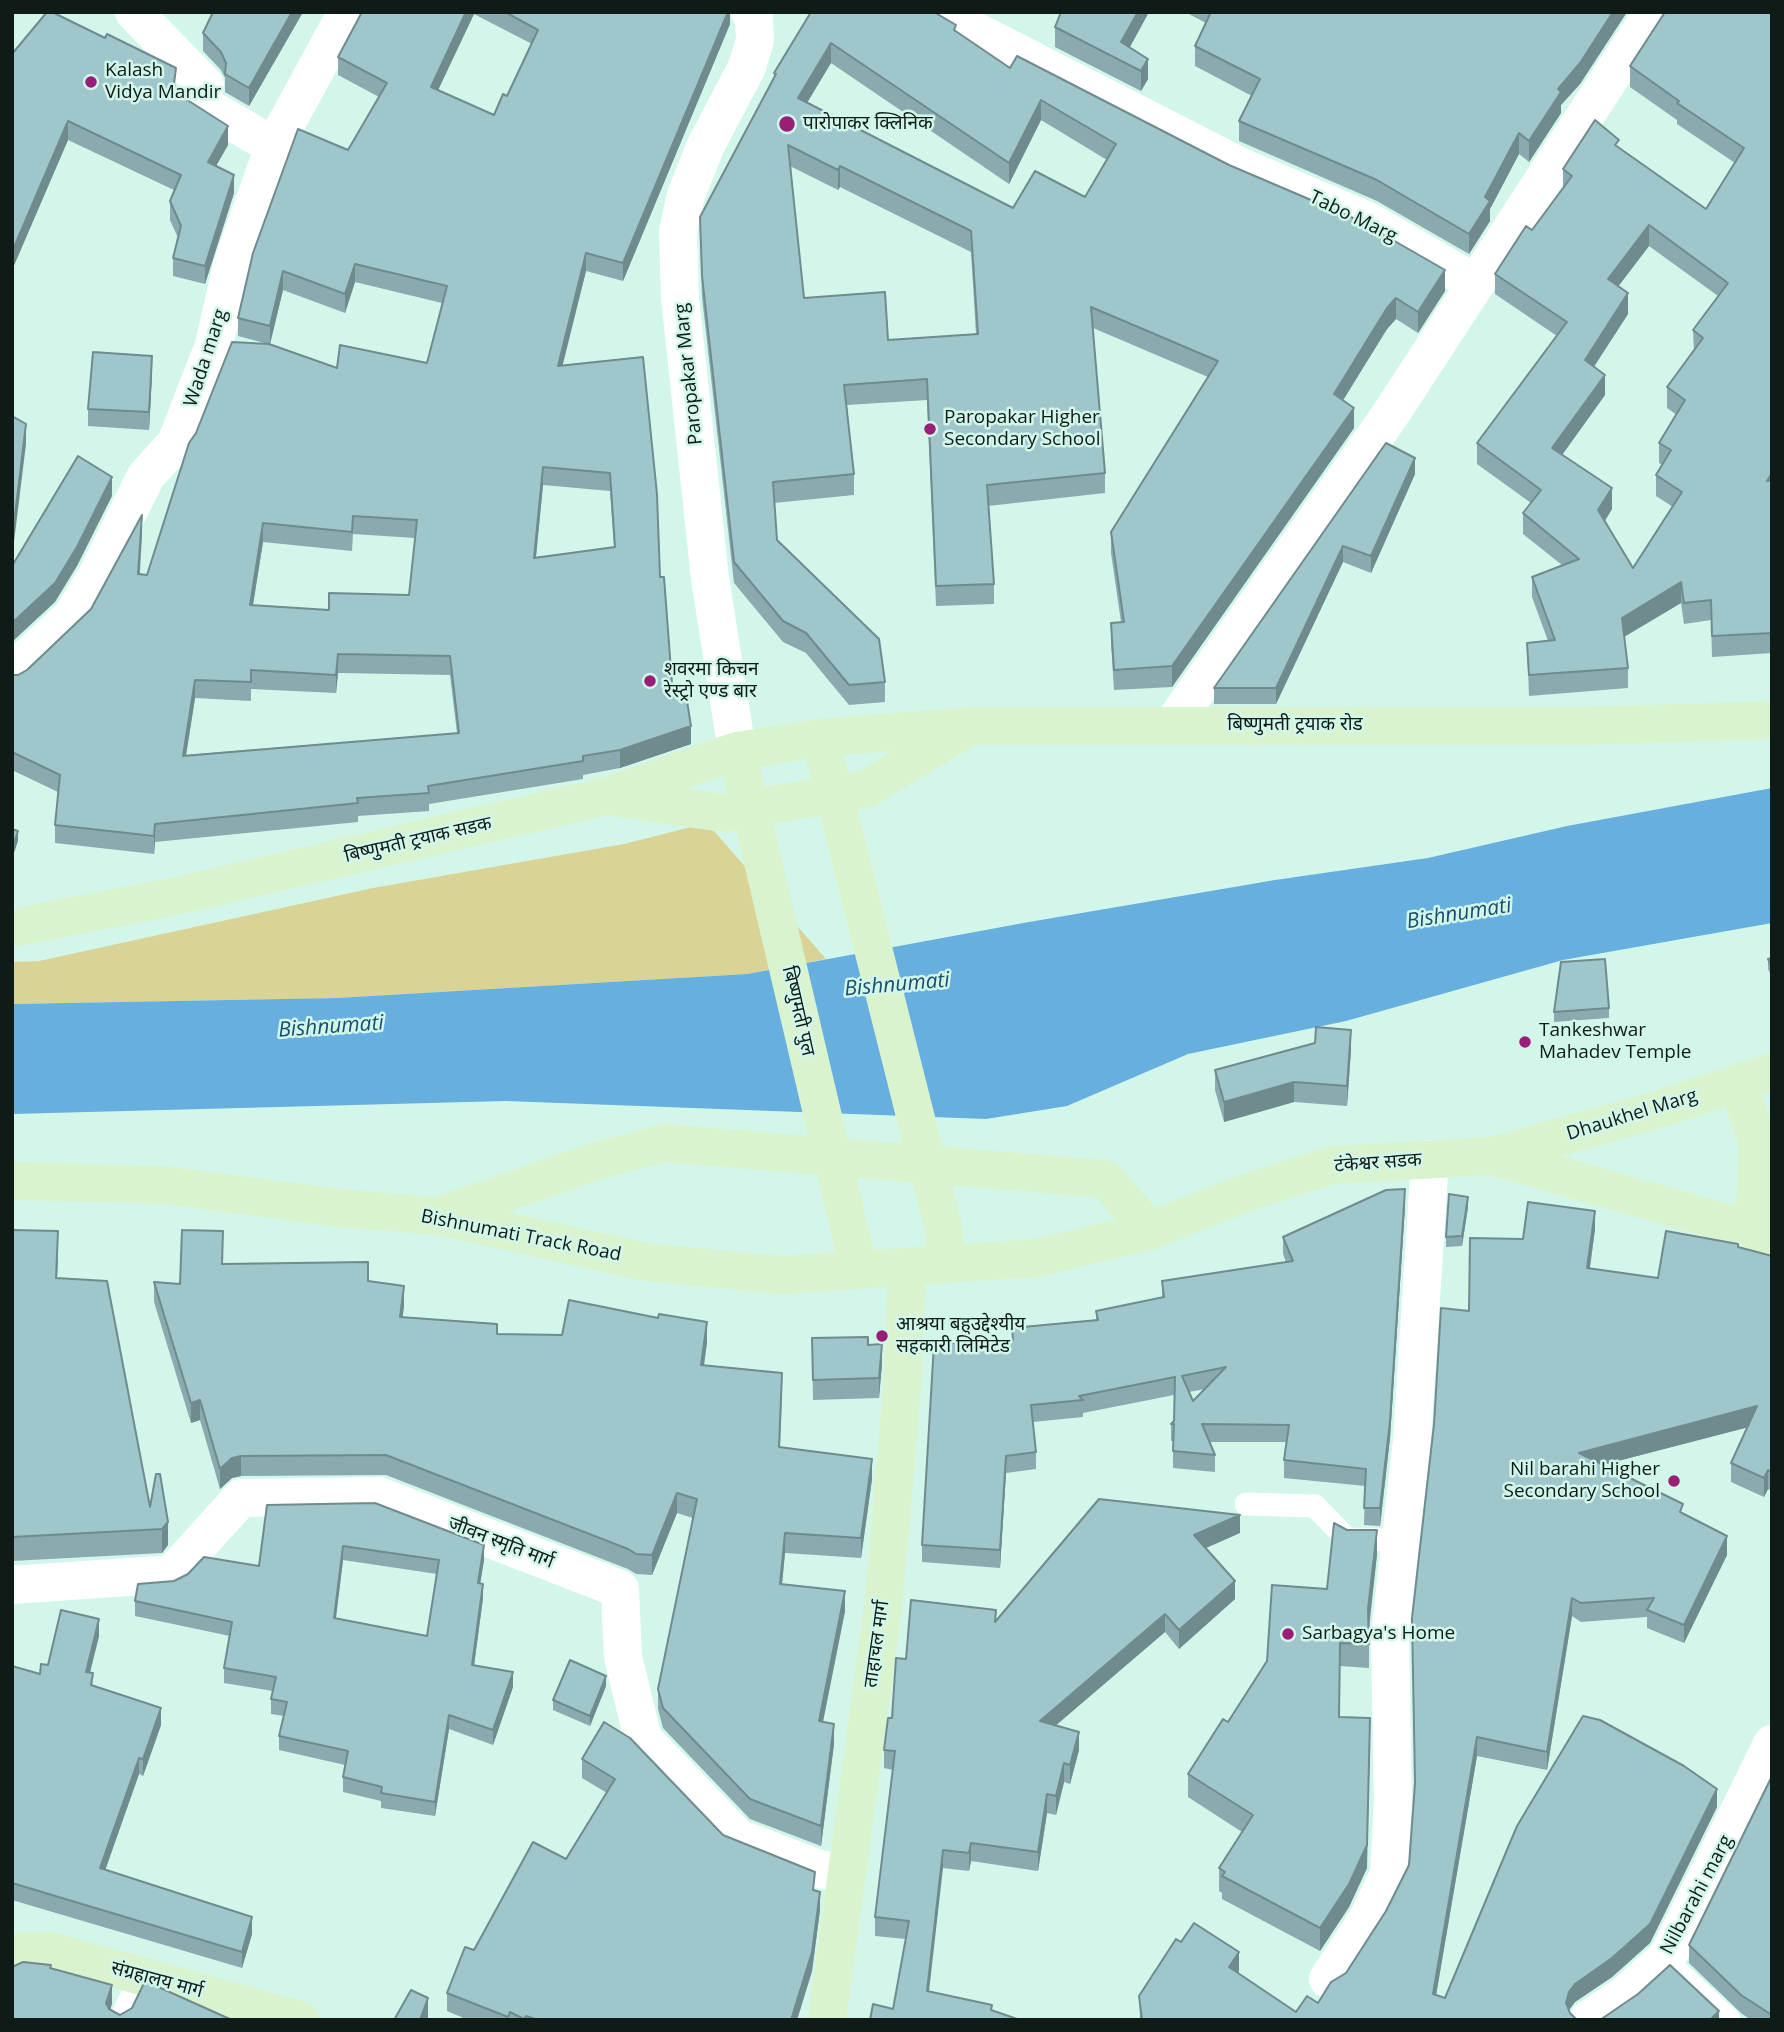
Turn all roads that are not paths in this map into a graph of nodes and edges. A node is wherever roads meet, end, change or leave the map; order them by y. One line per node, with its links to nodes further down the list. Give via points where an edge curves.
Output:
1 (134, 12): 6 (street, via 205,85 196,101)
2 (347, 12): 6 (street, Wada marg)
3 (750, 12): 13 (street, Paropakar Marg, via 755,40 747,66 706,145 686,195 678,231 680,298 710,578)
4 (938, 12): 7 (street, Tabo Marg, via 1239,166 1368,221)
5 (1653, 12): 7 (street)
6 (274, 146): 8 (street, Wada marg, via 232,265 214,345 176,443 146,476 72,616)
7 (1475, 284): 10 (street, via 1390,415)
8 (12, 672)
9 (1772, 720): 10 (main road, बिष्णुमती ट्रयाक रोड, via 1583,726)
10 (1174, 724): 11 (main road, बिष्णुमती ट्रयाक रोड)
11 (970, 726): 12 (main road, बिष्णुमती ट्रयाक रोड); 14 (main road, via 866,789 723,813)
12 (820, 738): 13 (main road, बिष्णुमती ट्रयाक सडक); 23 (main road, via 943,1226)
13 (737, 751): 14 (main road, बिष्णुमती ट्रयाक सडक); 25 (main road, बिष्णुमती पुल)
14 (607, 796): 15 (main road, बिष्णुमती ट्रयाक सडक, via 172,897)
15 (12, 928)
16 (1754, 1077): 17 (main road, Dhaukhel Marg); 22 (main road)
17 (1492, 1156): 18 (main road, टंकेश्वर सडक); 22 (main road, टंकेश्वर सडक)
18 (1430, 1159): 21 (main road, टंकेश्वर सडक, via 1332,1165); 27 (street, via 1412,1440)
19 (12, 1181): 20 (main road, Bishnumati Track Road, via 165,1185 340,1209)
20 (438, 1216): 21 (main road, via 664,1143 1106,1179); 25 (main road, Bishnumati Track Road, via 646,1262 783,1275)
21 (1150, 1231): 23 (main road, टंकेश्वर सडक, via 1036,1258)
22 (1763, 1234)
23 (946, 1265): 24 (main road, Bishnumati Track Road)
24 (907, 1267): 25 (main road, Bishnumati Track Road); 30 (main road, ताहाचल मार्ग, via 903,1377 884,1599)
25 (859, 1270)
26 (1246, 1504): 27 (lane, via 1315,1506 1348,1539)
27 (1398, 1540): 34 (street, via 1390,1635 1393,1802 1389,1874 1368,1918)
28 (12, 1585): 30 (street, जीवन स्मृति मार्ग, via 172,1574 241,1498 379,1496 620,1588 623,1657 643,1739 738,1838)
29 (1772, 1744): 32 (street, Nilbarahi marg)
30 (846, 1874): 37 (main road, ताहाचल मार्ग)
31 (12, 1951): 33 (main road, संग्रहालय मार्ग, via 51,1951)
32 (1664, 1959): 38 (street, Nilbarahi marg, via 1626,1994); 39 (lane)
33 (142, 1975): 35 (lane); 36 (main road, संग्रहालय मार्ग)
34 (1328, 1979)
35 (121, 2020)
36 (300, 2020)
37 (827, 2020)
38 (1588, 2020)
39 (1729, 2020)

